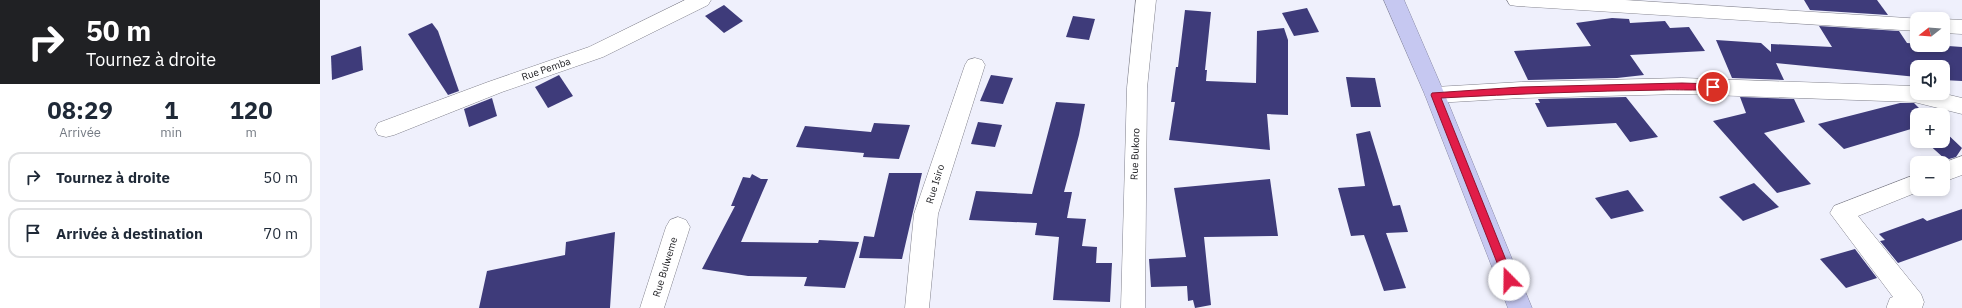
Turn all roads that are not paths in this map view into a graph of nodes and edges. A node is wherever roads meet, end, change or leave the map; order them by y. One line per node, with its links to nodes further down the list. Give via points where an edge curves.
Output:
1 (701, 0): 11 (street, Rue Pemba, via 596,52)
2 (1146, 0): 18 (street, Rue Bukoro, via 1137,88)
3 (1394, 0): 9 (highway)
4 (1517, 0): 5 (street)
5 (1910, 24)
6 (1950, 26): 7 (street)
7 (1962, 27)
8 (975, 65): 17 (street, Rue Isiro, via 926,214)
9 (1435, 95): 10 (street, via 1682,86 1914,94); 19 (highway)
10 (1962, 106)
11 (386, 129)
12 (1962, 165): 13 (street)
13 (1950, 170)
14 (1910, 186): 20 (street, via 1842,213 1912,302 1899,306)
15 (678, 227): 16 (street, Rue Bulweme)
16 (652, 308)
17 (917, 308)
18 (1133, 308)
19 (1520, 308)
20 (1900, 308)

